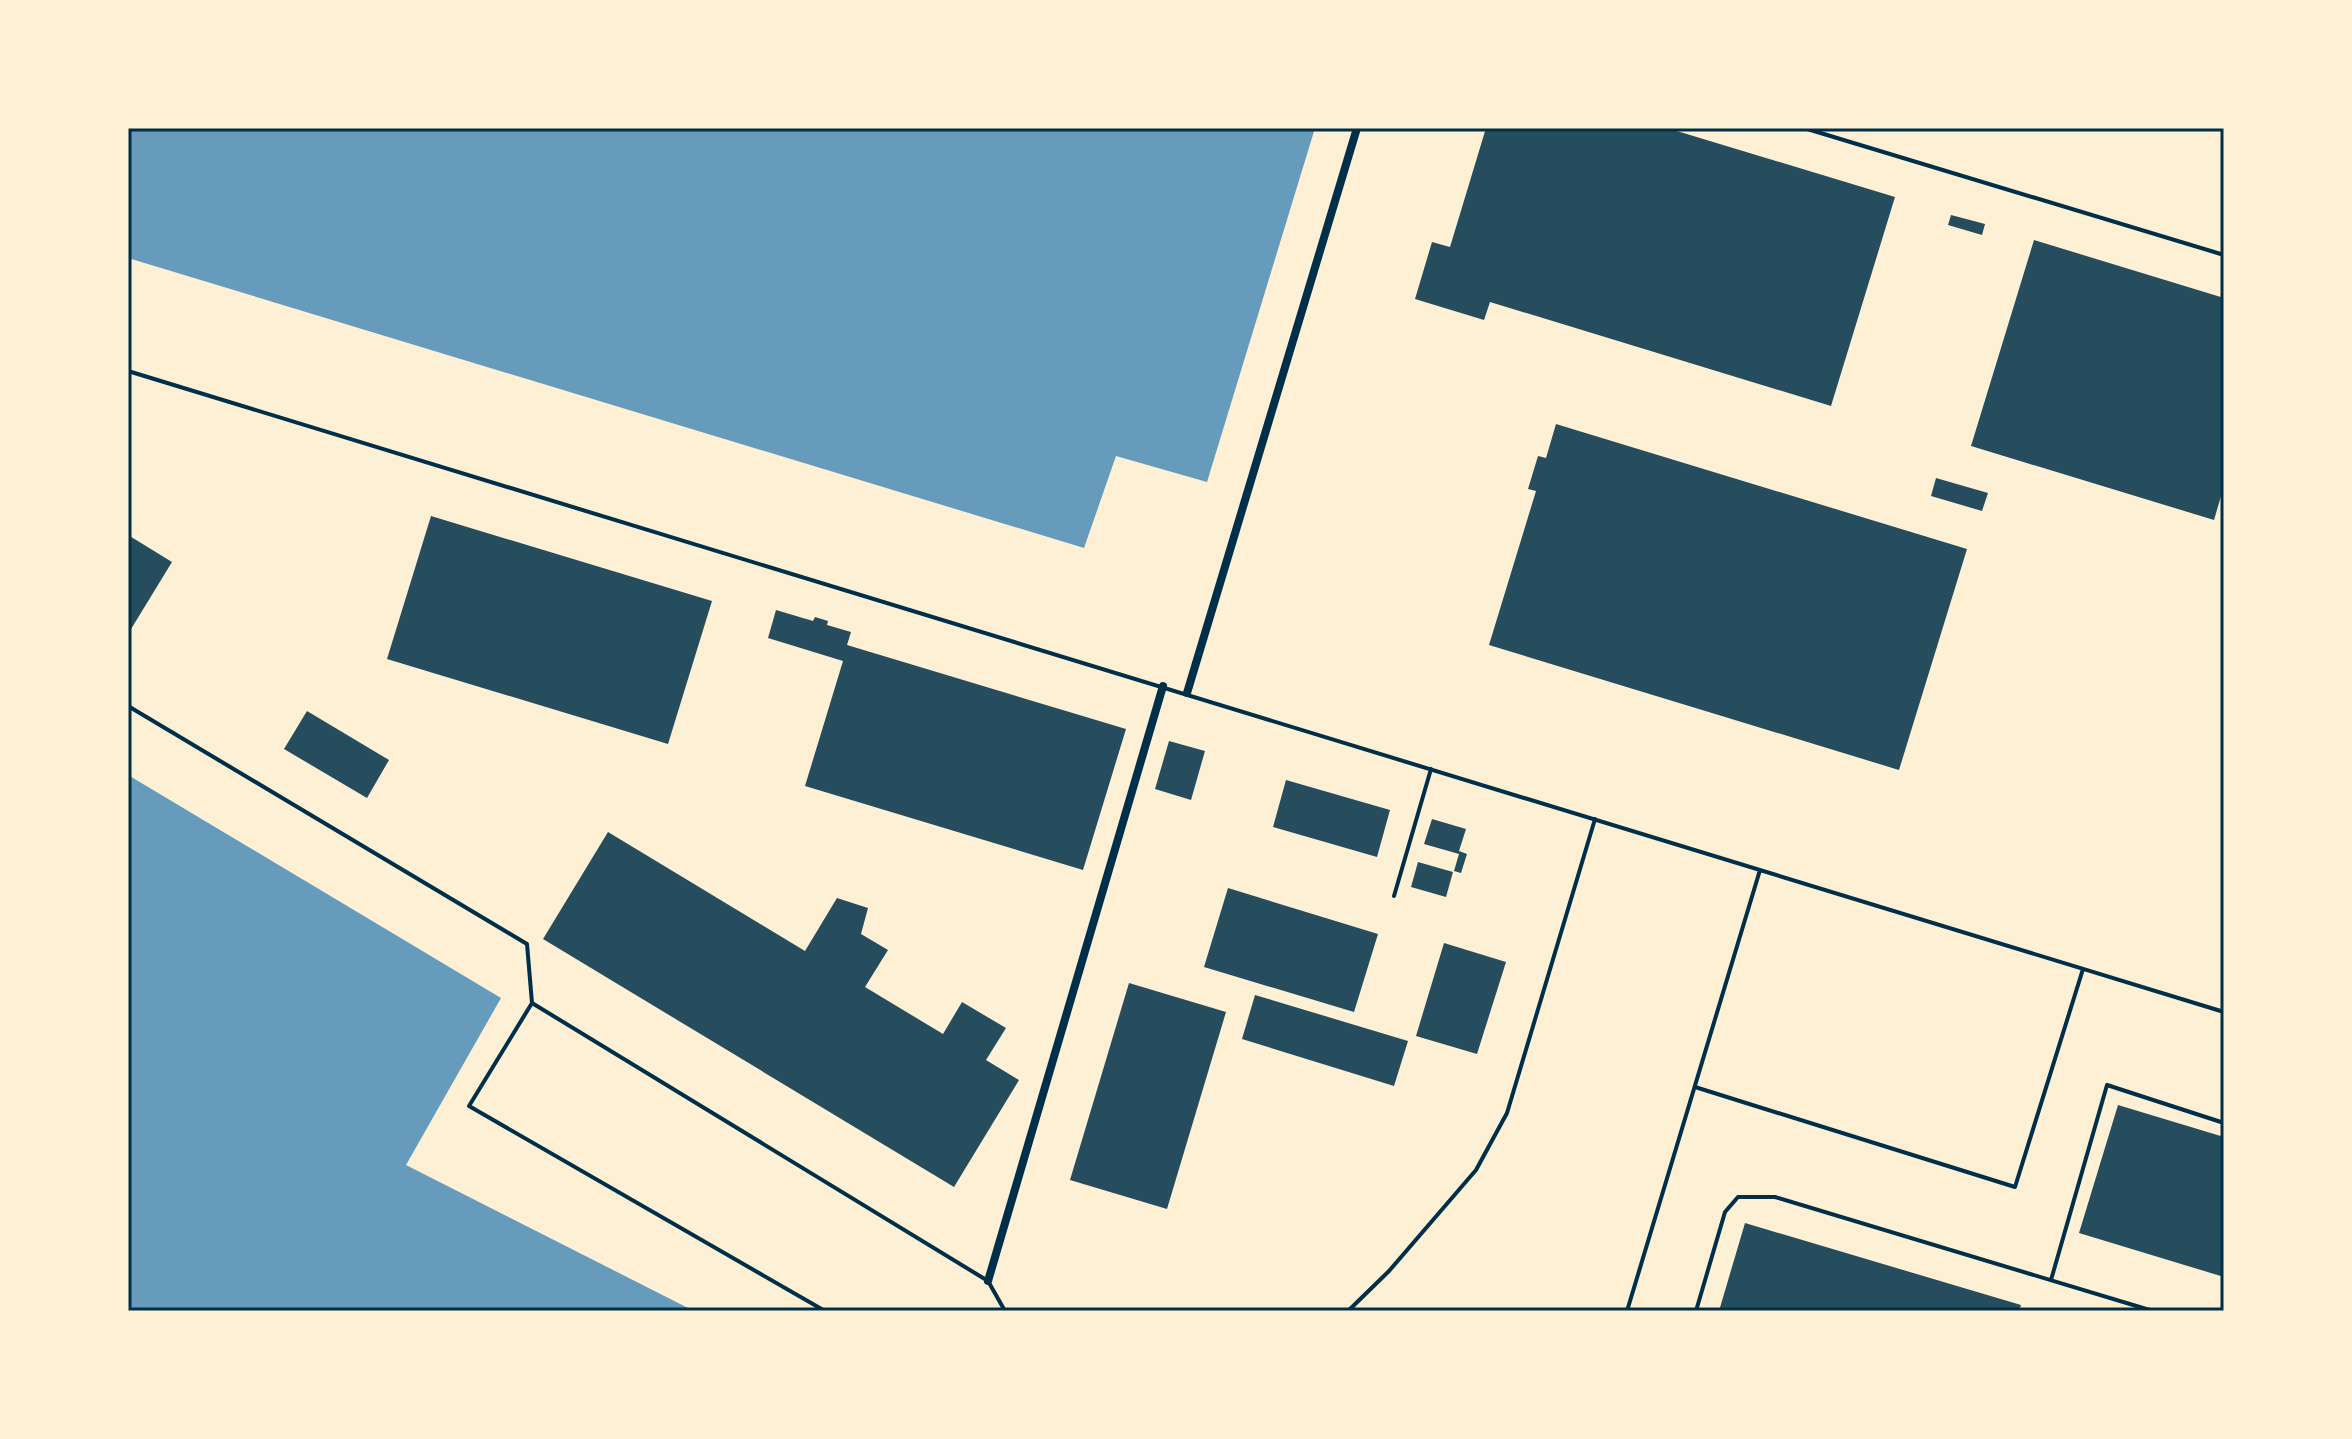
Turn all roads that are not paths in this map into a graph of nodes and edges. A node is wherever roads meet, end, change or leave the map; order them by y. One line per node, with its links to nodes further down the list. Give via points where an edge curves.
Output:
1 (1357, 128): 6 (street)
2 (1804, 128): 3 (lane)
3 (2224, 255)
4 (128, 371): 5 (lane)
5 (1163, 686): 6 (lane); 18 (street)
6 (1187, 693): 8 (lane)
7 (128, 706): 13 (lane, via 527,944)
8 (1431, 769): 9 (lane); 11 (lane)
9 (1595, 819): 10 (lane); 21 (lane, via 1507,1113 1476,1170)
10 (1760, 870): 12 (lane); 15 (lane)
11 (1394, 896)
12 (2083, 969): 14 (lane); 15 (lane, via 2015,1187)
13 (532, 1003): 18 (lane); 19 (lane, via 469,1106)
14 (2224, 1012)
15 (1695, 1087): 22 (lane)
16 (2224, 1123): 17 (lane, via 2107,1085)
17 (2051, 1280): 23 (lane, via 1775,1197 1738,1197 1725,1212); 24 (lane)
18 (988, 1281): 20 (lane)
19 (825, 1311)
20 (1005, 1311)
21 (1348, 1311)
22 (1627, 1311)
23 (1696, 1311)
24 (2153, 1311)

